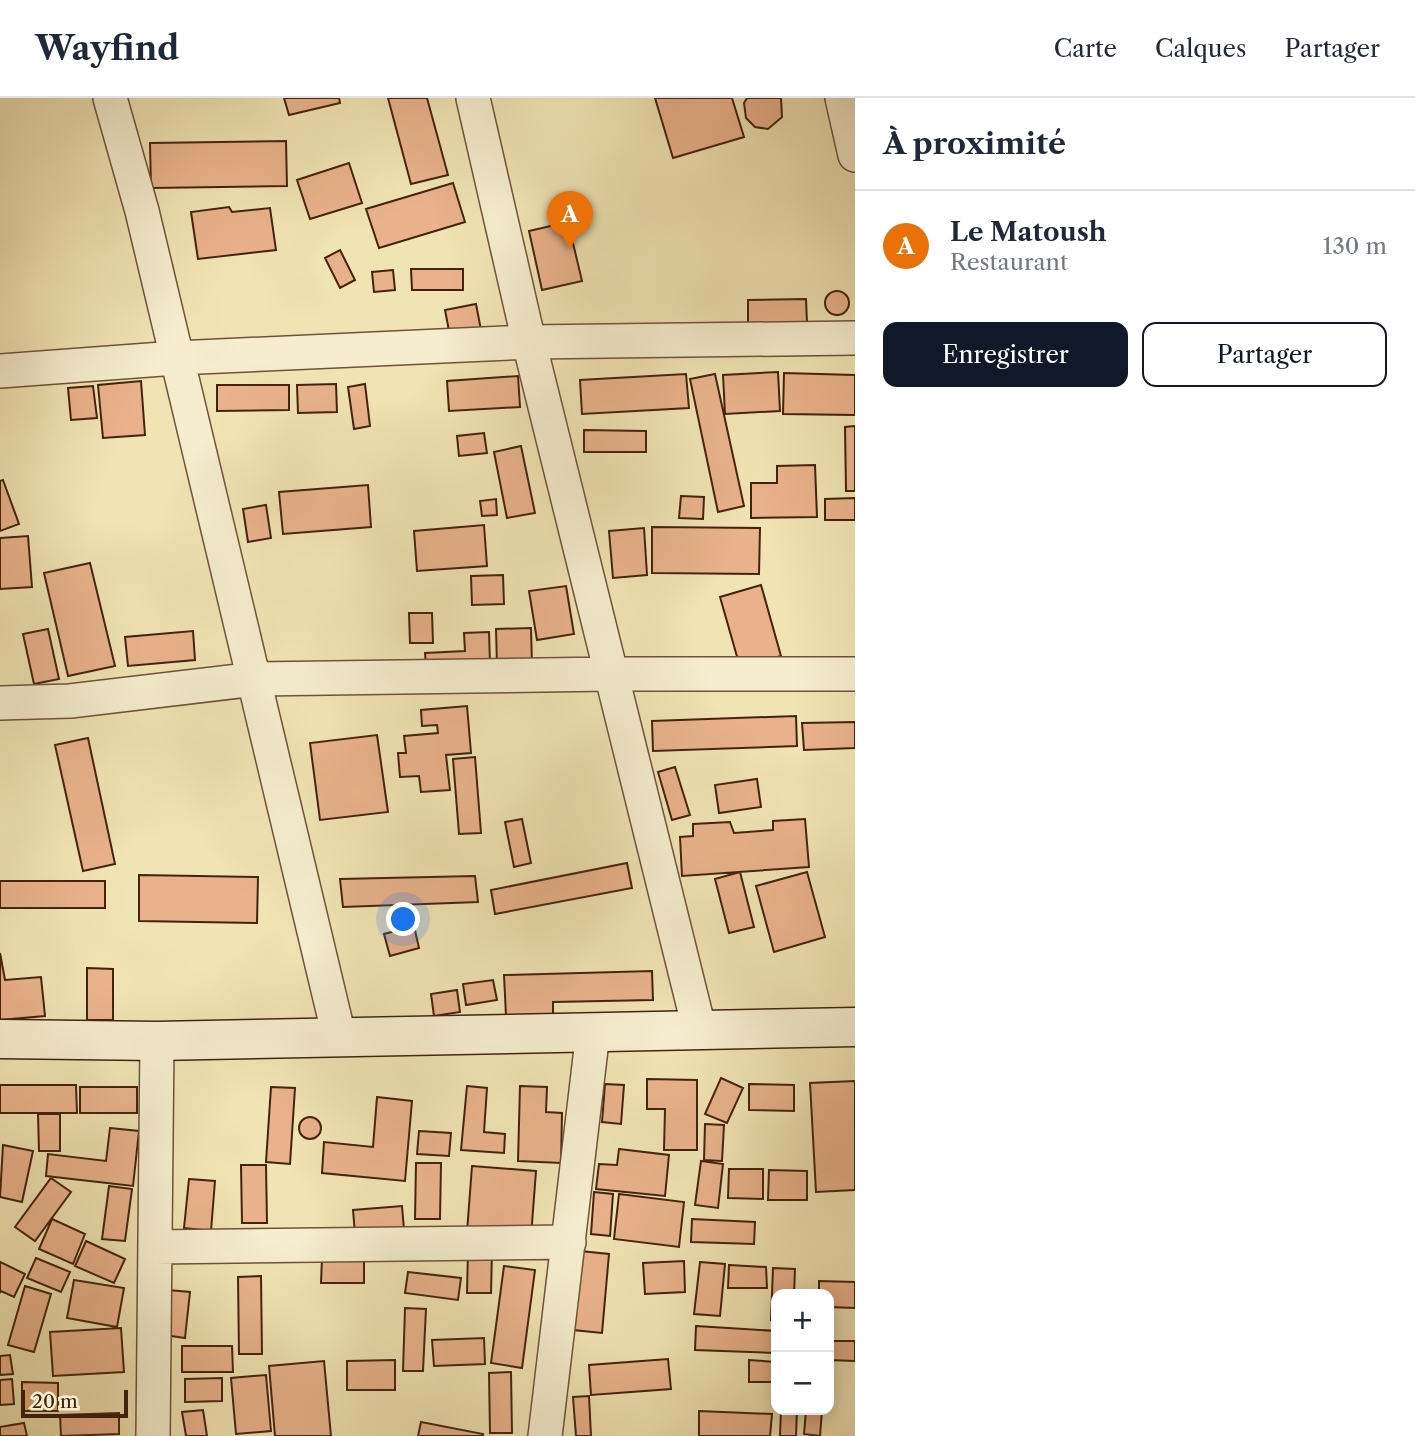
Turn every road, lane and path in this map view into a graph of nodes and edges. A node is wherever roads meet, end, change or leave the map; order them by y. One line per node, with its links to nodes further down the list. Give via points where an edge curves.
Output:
1 (110, 98): 7 (street)
2 (473, 98): 6 (street)
3 (842, 98): 4 (street)
4 (855, 155)
5 (855, 338): 6 (street)
6 (529, 342): 7 (street); 9 (street)
7 (176, 358): 8 (street); 11 (street)
8 (0, 371)
9 (611, 674): 10 (street); 11 (street); 14 (street)
10 (855, 674)
11 (256, 679): 12 (street, via 70,701); 16 (street)
12 (0, 703)
13 (855, 1027): 14 (main road)
14 (699, 1028): 15 (main road)
15 (593, 1032): 16 (main road); 19 (street)
16 (339, 1036): 18 (main road)
17 (0, 1039): 18 (main road)
18 (157, 1041): 20 (street)
19 (569, 1242): 20 (street); 22 (street)
20 (155, 1247): 21 (street)
21 (153, 1436)
22 (545, 1436)

